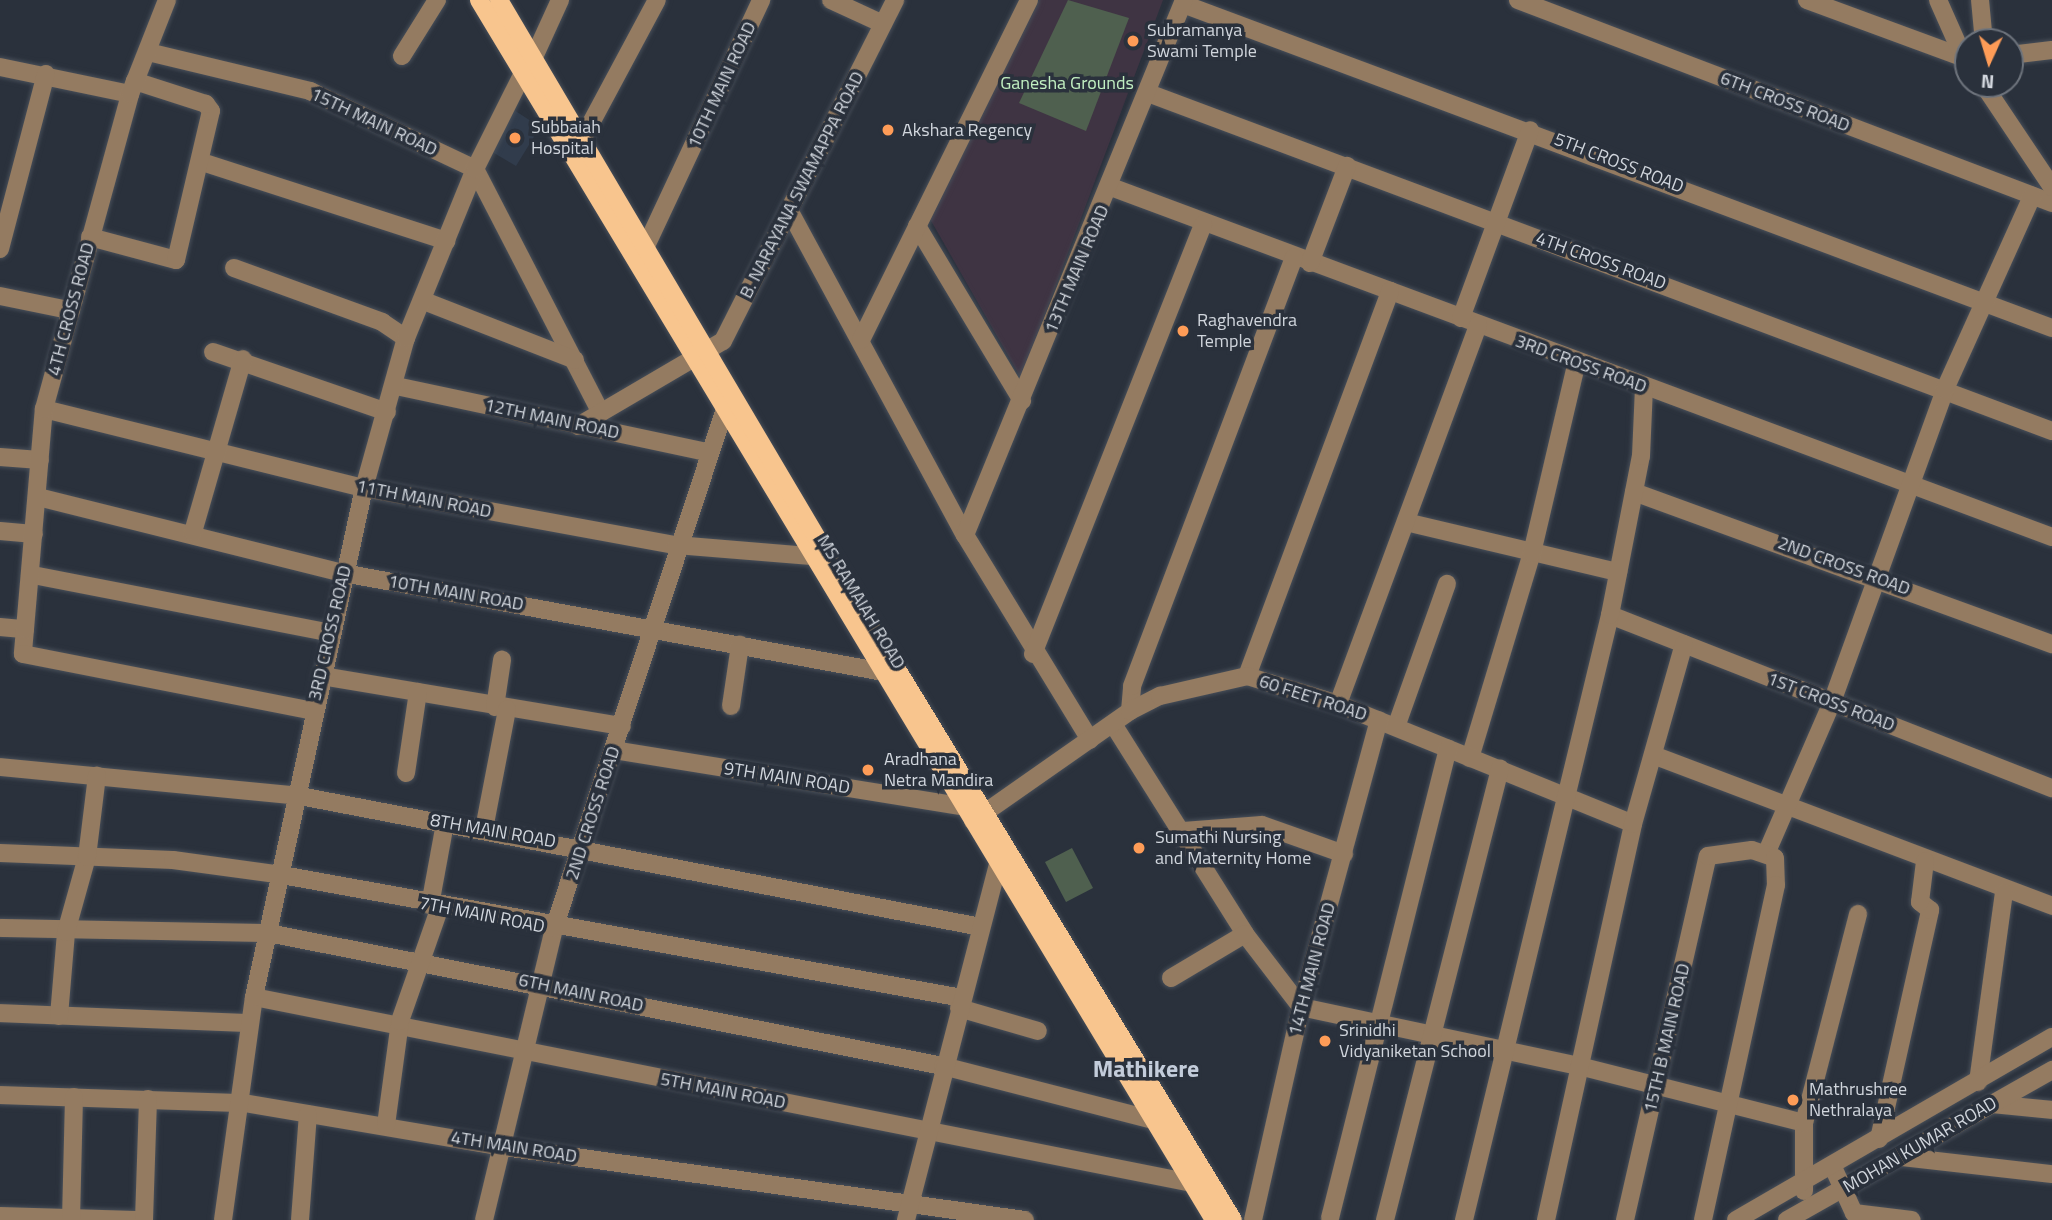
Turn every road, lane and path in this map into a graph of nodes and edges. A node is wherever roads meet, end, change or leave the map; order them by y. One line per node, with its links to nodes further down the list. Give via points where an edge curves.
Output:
1 (167, 0): 20 (street, 4TH CROSS ROAD)
2 (438, 0): 22 (street)
3 (479, 0): 24 (main road, MS RAMAIAH ROAD)
4 (499, 0): 24 (main road, MS RAMAIAH ROAD)
5 (560, 0): 24 (street, 3RD CROSS ROAD)
6 (657, 0): 31 (street)
7 (761, 0): 45 (street, 10TH MAIN ROAD)
8 (831, 0): 16 (street)
9 (895, 0): 16 (street, B. NARAYANA SWAMAPPA ROAD)
10 (1029, 0): 42 (street)
11 (1518, 0): 37 (street, 6TH CROSS ROAD)
12 (1938, 0): 18 (street)
13 (1980, 0): 17 (street)
14 (1184, 2): 28 (street, 13TH MAIN ROAD); 30 (street, 5TH CROSS ROAD)
15 (1817, 2): 23 (street)
16 (883, 24): 39 (street, B. NARAYANA SWAMAPPA ROAD)
17 (1983, 28)
18 (1954, 36)
19 (2052, 50): 21 (street)
20 (148, 52): 27 (street, 4TH CROSS ROAD); 34 (street, 15TH MAIN ROAD, via 310,91)
21 (2024, 53)
22 (402, 56)
23 (1954, 57)
24 (529, 64): 31 (main road, MS RAMAIAH ROAD); 34 (street, 3RD CROSS ROAD); 60 (main road, MS RAMAIAH ROAD)
25 (0, 67): 26 (street)
26 (46, 74): 27 (street); 46 (street)
27 (133, 88): 32 (street, via 206,104 211,111); 43 (street, 4TH CROSS ROAD)
28 (1148, 93): 33 (street, 4TH CROSS ROAD); 36 (street, 13TH MAIN ROAD)
29 (1995, 98): 35 (street)
30 (1530, 130): 40 (street); 51 (street, 5TH CROSS ROAD)
31 (584, 136): 45 (main road, MS RAMAIAH ROAD)
32 (202, 162): 43 (street, via 176,260); 44 (street)
33 (1346, 166): 40 (street, 4TH CROSS ROAD); 47 (street)
34 (475, 169): 44 (street, 3RD CROSS ROAD); 62 (street)
35 (2052, 182)
36 (1111, 187): 41 (street, 3RD CROSS ROAD); 67 (street, 13TH MAIN ROAD)
37 (2032, 196): 38 (street, 6TH CROSS ROAD); 51 (street)
38 (2052, 203)
39 (789, 210): 58 (street); 60 (street, B. NARAYANA SWAMAPPA ROAD, via 723,341)
40 (1496, 222): 54 (street); 66 (street, 4TH CROSS ROAD)
41 (1203, 224): 47 (street, 3RD CROSS ROAD); 104 (street)
42 (918, 226): 58 (street); 67 (street)
43 (90, 237): 53 (street, 4TH CROSS ROAD)
44 (447, 242): 52 (street, 3RD CROSS ROAD)
45 (646, 246): 60 (main road, MS RAMAIAH ROAD)
46 (0, 249)
47 (1302, 261): 49 (street, 3RD CROSS ROAD); 115 (street, via 1132,686)
48 (234, 268): 57 (street, via 382,322)
49 (1390, 291): 54 (street, 3RD CROSS ROAD); 108 (street)
50 (0, 296): 53 (street)
51 (1983, 299): 56 (street, 5TH CROSS ROAD); 66 (street)
52 (424, 302): 57 (street, 3RD CROSS ROAD); 62 (street)
53 (69, 310): 68 (street, 4TH CROSS ROAD)
54 (1461, 318): 55 (street, 3RD CROSS ROAD)
55 (1478, 325): 63 (street, 3RD CROSS ROAD); 82 (street)
56 (2052, 328)
57 (406, 338): 64 (street, 3RD CROSS ROAD)
58 (861, 340): 86 (street)
59 (213, 352): 61 (street)
60 (702, 354): 69 (street); 71 (main road, MS RAMAIAH ROAD); 133 (main road, MS RAMAIAH ROAD)
61 (243, 359): 70 (street); 74 (street)
62 (575, 360): 69 (street)
63 (1576, 365): 65 (street, 3RD CROSS ROAD); 89 (street)
64 (396, 386): 70 (street, 3RD CROSS ROAD); 72 (street, 12TH MAIN ROAD)
65 (1644, 387): 78 (street, 3RD CROSS ROAD); 80 (street)
66 (1945, 389): 73 (street, 4TH CROSS ROAD); 78 (street)
67 (1022, 401): 86 (street, 13TH MAIN ROAD)
68 (44, 408): 74 (street, 11TH MAIN ROAD); 77 (street, 4TH CROSS ROAD)
69 (600, 411): 72 (street)
70 (387, 412): 79 (street, 3RD CROSS ROAD)
71 (724, 412): 75 (street, 2ND CROSS ROAD); 90 (main road, MS RAMAIAH ROAD)
72 (578, 426): 75 (street, 12TH MAIN ROAD)
73 (2052, 431)
74 (216, 452): 79 (street, 11TH MAIN ROAD); 84 (street)
75 (707, 452): 88 (street, 2ND CROSS ROAD)
76 (0, 457): 77 (street)
77 (40, 460): 81 (street, 4TH CROSS ROAD)
78 (1911, 486): 87 (street, 3RD CROSS ROAD); 94 (street)
79 (364, 488): 88 (street, 11TH MAIN ROAD); 92 (street, 3RD CROSS ROAD)
80 (1634, 492): 91 (street); 94 (street, 2ND CROSS ROAD)
81 (38, 497): 84 (street, 10TH MAIN ROAD); 85 (street, 4TH CROSS ROAD)
82 (1406, 522): 89 (street); 111 (street)
83 (0, 531): 85 (street)
84 (193, 532): 92 (street, 10TH MAIN ROAD)
85 (34, 534): 93 (street, 4TH CROSS ROAD)
86 (965, 535): 104 (street)
87 (2052, 537)
88 (676, 545): 90 (street, 11TH MAIN ROAD); 98 (street, 2ND CROSS ROAD)
89 (1532, 553): 91 (street); 123 (street)
90 (808, 556): 106 (main road, MS RAMAIAH ROAD)
91 (1618, 572): 96 (street)
92 (343, 573): 98 (street, 10TH MAIN ROAD); 100 (street, 3RD CROSS ROAD)
93 (33, 575): 99 (street, 4TH CROSS ROAD); 100 (street)
94 (1876, 576): 101 (street, 2ND CROSS ROAD); 110 (street)
95 (1447, 584): 117 (street, 14TH MAIN ROAD)
96 (1610, 615): 103 (street, 1ST CROSS ROAD); 129 (street)
97 (0, 627): 99 (street)
98 (654, 628): 102 (street, 10TH MAIN ROAD); 118 (street, 2ND CROSS ROAD)
99 (25, 629): 114 (street, via 23,654)
100 (331, 633): 107 (street, 3RD CROSS ROAD)
101 (2052, 644)
102 (740, 645): 106 (street, 10TH MAIN ROAD); 112 (street)
103 (1684, 645): 110 (street, 1ST CROSS ROAD); 122 (street)
104 (1033, 654): 119 (street)
105 (502, 660): 113 (street)
106 (878, 671): 131 (main road, MS RAMAIAH ROAD)
107 (322, 676): 109 (street); 114 (street, 3RD CROSS ROAD)
108 (1247, 676): 111 (street, 60 FEET ROAD); 115 (street, 60 FEET ROAD, via 1160,696)
109 (418, 692): 113 (street); 126 (street)
110 (1832, 702): 128 (street, 1ST CROSS ROAD); 132 (street)
111 (1338, 704): 117 (street, 60 FEET ROAD)
112 (731, 706)
113 (501, 708): 118 (street); 137 (street)
114 (313, 711): 130 (street, 3RD CROSS ROAD)
115 (1130, 711): 116 (street, 60 FEET ROAD)
116 (1113, 724): 119 (street, 60 FEET ROAD); 138 (street)
117 (1387, 724): 120 (street, 60 FEET ROAD); 141 (street, 14TH MAIN ROAD)
118 (622, 726): 121 (street, 2ND CROSS ROAD)
119 (1090, 740): 133 (street, 60 FEET ROAD)
120 (1448, 749): 123 (street, 60 FEET ROAD); 167 (street, via 1422,873)
121 (614, 750): 131 (street, 9TH MAIN ROAD); 139 (street, 2ND CROSS ROAD)
122 (1653, 755): 132 (street); 136 (street)
123 (1470, 758): 125 (street, 60 FEET ROAD)
124 (0, 767): 127 (street, 8TH MAIN ROAD)
125 (1500, 768): 129 (street, 60 FEET ROAD); 169 (street)
126 (405, 773)
127 (97, 776): 130 (street, 8TH MAIN ROAD); 143 (street)
128 (2052, 788)
129 (1564, 795): 136 (street, 60 FEET ROAD); 173 (street)
130 (300, 796): 134 (street, 8TH MAIN ROAD); 146 (street, 3RD CROSS ROAD)
131 (959, 806): 135 (main road, MS RAMAIAH ROAD)
132 (1788, 807): 142 (street); 144 (street)
133 (987, 812): 135 (street, 60 FEET ROAD); 214 (main road, MS RAMAIAH ROAD)
134 (445, 823): 137 (street, 8TH MAIN ROAD); 148 (street)
135 (971, 823): 145 (main road, MS RAMAIAH ROAD)
136 (1633, 824): 175 (street)
137 (484, 829): 139 (street, 8TH MAIN ROAD)
138 (1183, 831): 141 (street, via 1262,825); 156 (street)
139 (583, 848): 151 (street, 8TH MAIN ROAD); 153 (street, 2ND CROSS ROAD)
140 (0, 853): 143 (street, 7TH MAIN ROAD)
141 (1344, 854): 162 (street, 14TH MAIN ROAD)
142 (1766, 854): 178 (street, 15TH B MAIN ROAD, via 1733,850 1708,856); 184 (street, via 1775,858 1776,885)
143 (87, 857): 146 (street, 7TH MAIN ROAD, via 173,860); 154 (street)
144 (1925, 860): 147 (street); 191 (street, via 1920,902 1930,910)
145 (998, 864): 151 (street); 187 (main road, MS RAMAIAH ROAD)
146 (282, 875): 148 (street, 7TH MAIN ROAD); 155 (street, 3RD CROSS ROAD)
147 (2004, 893): 149 (street); 177 (street)
148 (435, 906): 153 (street, 7TH MAIN ROAD); 157 (street)
149 (2052, 906)
150 (1858, 914): 188 (street)
151 (981, 927): 161 (street)
152 (0, 928): 154 (street, 6TH MAIN ROAD)
153 (554, 928): 159 (street, 2ND CROSS ROAD); 161 (street, 7TH MAIN ROAD)
154 (66, 932): 155 (street, 6TH MAIN ROAD); 164 (street)
155 (268, 933): 157 (street, 6TH MAIN ROAD); 160 (street, 3RD CROSS ROAD)
156 (1245, 934): 158 (street); 162 (street)
157 (417, 959): 159 (street, 6TH MAIN ROAD); 165 (street)
158 (1171, 978)
159 (539, 985): 172 (street, 2ND CROSS ROAD); 174 (street, 6TH MAIN ROAD)
160 (254, 997): 165 (street, 5TH MAIN ROAD); 166 (street, 3RD CROSS ROAD)
161 (960, 1003): 168 (street, 7TH MAIN ROAD); 174 (street)
162 (1301, 1007): 167 (street); 215 (street, 14TH MAIN ROAD)
163 (0, 1013): 164 (street)
164 (59, 1016): 166 (street)
165 (400, 1021): 172 (street, 5TH MAIN ROAD); 189 (street)
166 (250, 1023): 182 (street, 3RD CROSS ROAD)
167 (1377, 1026): 169 (street); 203 (street)
168 (1038, 1031)
169 (1430, 1036): 173 (street); 216 (street)
170 (2052, 1037): 177 (street)
171 (2052, 1048): 194 (street)
172 (522, 1050): 190 (street, 5TH MAIN ROAD); 192 (street, 2ND CROSS ROAD)
173 (1503, 1052): 175 (street); 217 (street)
174 (943, 1066): 187 (street, 6TH MAIN ROAD); 190 (street)
175 (1579, 1066): 178 (street); 218 (street)
176 (2052, 1069): 183 (street, MOHAN KUMAR ROAD)
177 (1978, 1082): 191 (street)
178 (1657, 1086): 184 (street); 219 (street, 15TH B MAIN ROAD)
179 (0, 1095): 180 (street, 4TH MAIN ROAD)
180 (74, 1097): 181 (street, 4TH MAIN ROAD); 204 (street)
181 (148, 1099): 182 (street, 4TH MAIN ROAD); 207 (street)
182 (244, 1102): 186 (street, 4TH MAIN ROAD); 208 (street, 3RD CROSS ROAD)
183 (1991, 1104): 185 (street); 193 (street, MOHAN KUMAR ROAD)
184 (1732, 1105): 188 (street); 220 (street)
185 (2052, 1110)
186 (308, 1114): 189 (street, 4TH MAIN ROAD); 209 (street)
187 (1154, 1120): 196 (main road, MS RAMAIAH ROAD)
188 (1804, 1123): 197 (street)
189 (386, 1125): 192 (street, 4TH MAIN ROAD)
190 (929, 1133): 196 (street, 5TH MAIN ROAD); 199 (street)
191 (1879, 1139): 194 (street)
192 (503, 1147): 199 (street, 4TH MAIN ROAD); 210 (street, 2ND CROSS ROAD)
193 (1902, 1157): 195 (street); 198 (street, MOHAN KUMAR ROAD)
194 (1834, 1169): 197 (street); 198 (street)
195 (2052, 1174)
196 (1192, 1183): 213 (main road, MS RAMAIAH ROAD)
197 (1802, 1186): 200 (street); 221 (street); 222 (street)
198 (1843, 1190): 200 (street, MOHAN KUMAR ROAD); 202 (street)
199 (910, 1202): 211 (street); 212 (street, 4TH MAIN ROAD)
200 (1812, 1206): 205 (street, MOHAN KUMAR ROAD)
201 (0, 1216): 204 (street)
202 (1853, 1217): 223 (street)
203 (1330, 1218)
204 (71, 1219): 206 (street)
205 (1789, 1219)
206 (136, 1220)
207 (144, 1220)
208 (223, 1220)
209 (300, 1220)
210 (484, 1220)
211 (906, 1220)
212 (1026, 1220)
213 (1214, 1220)
214 (1233, 1220)
215 (1253, 1220)
216 (1385, 1220)
217 (1464, 1220)
218 (1546, 1220)
219 (1625, 1220)
220 (1703, 1220)
221 (1736, 1220)
222 (1750, 1220)
223 (1912, 1220)

